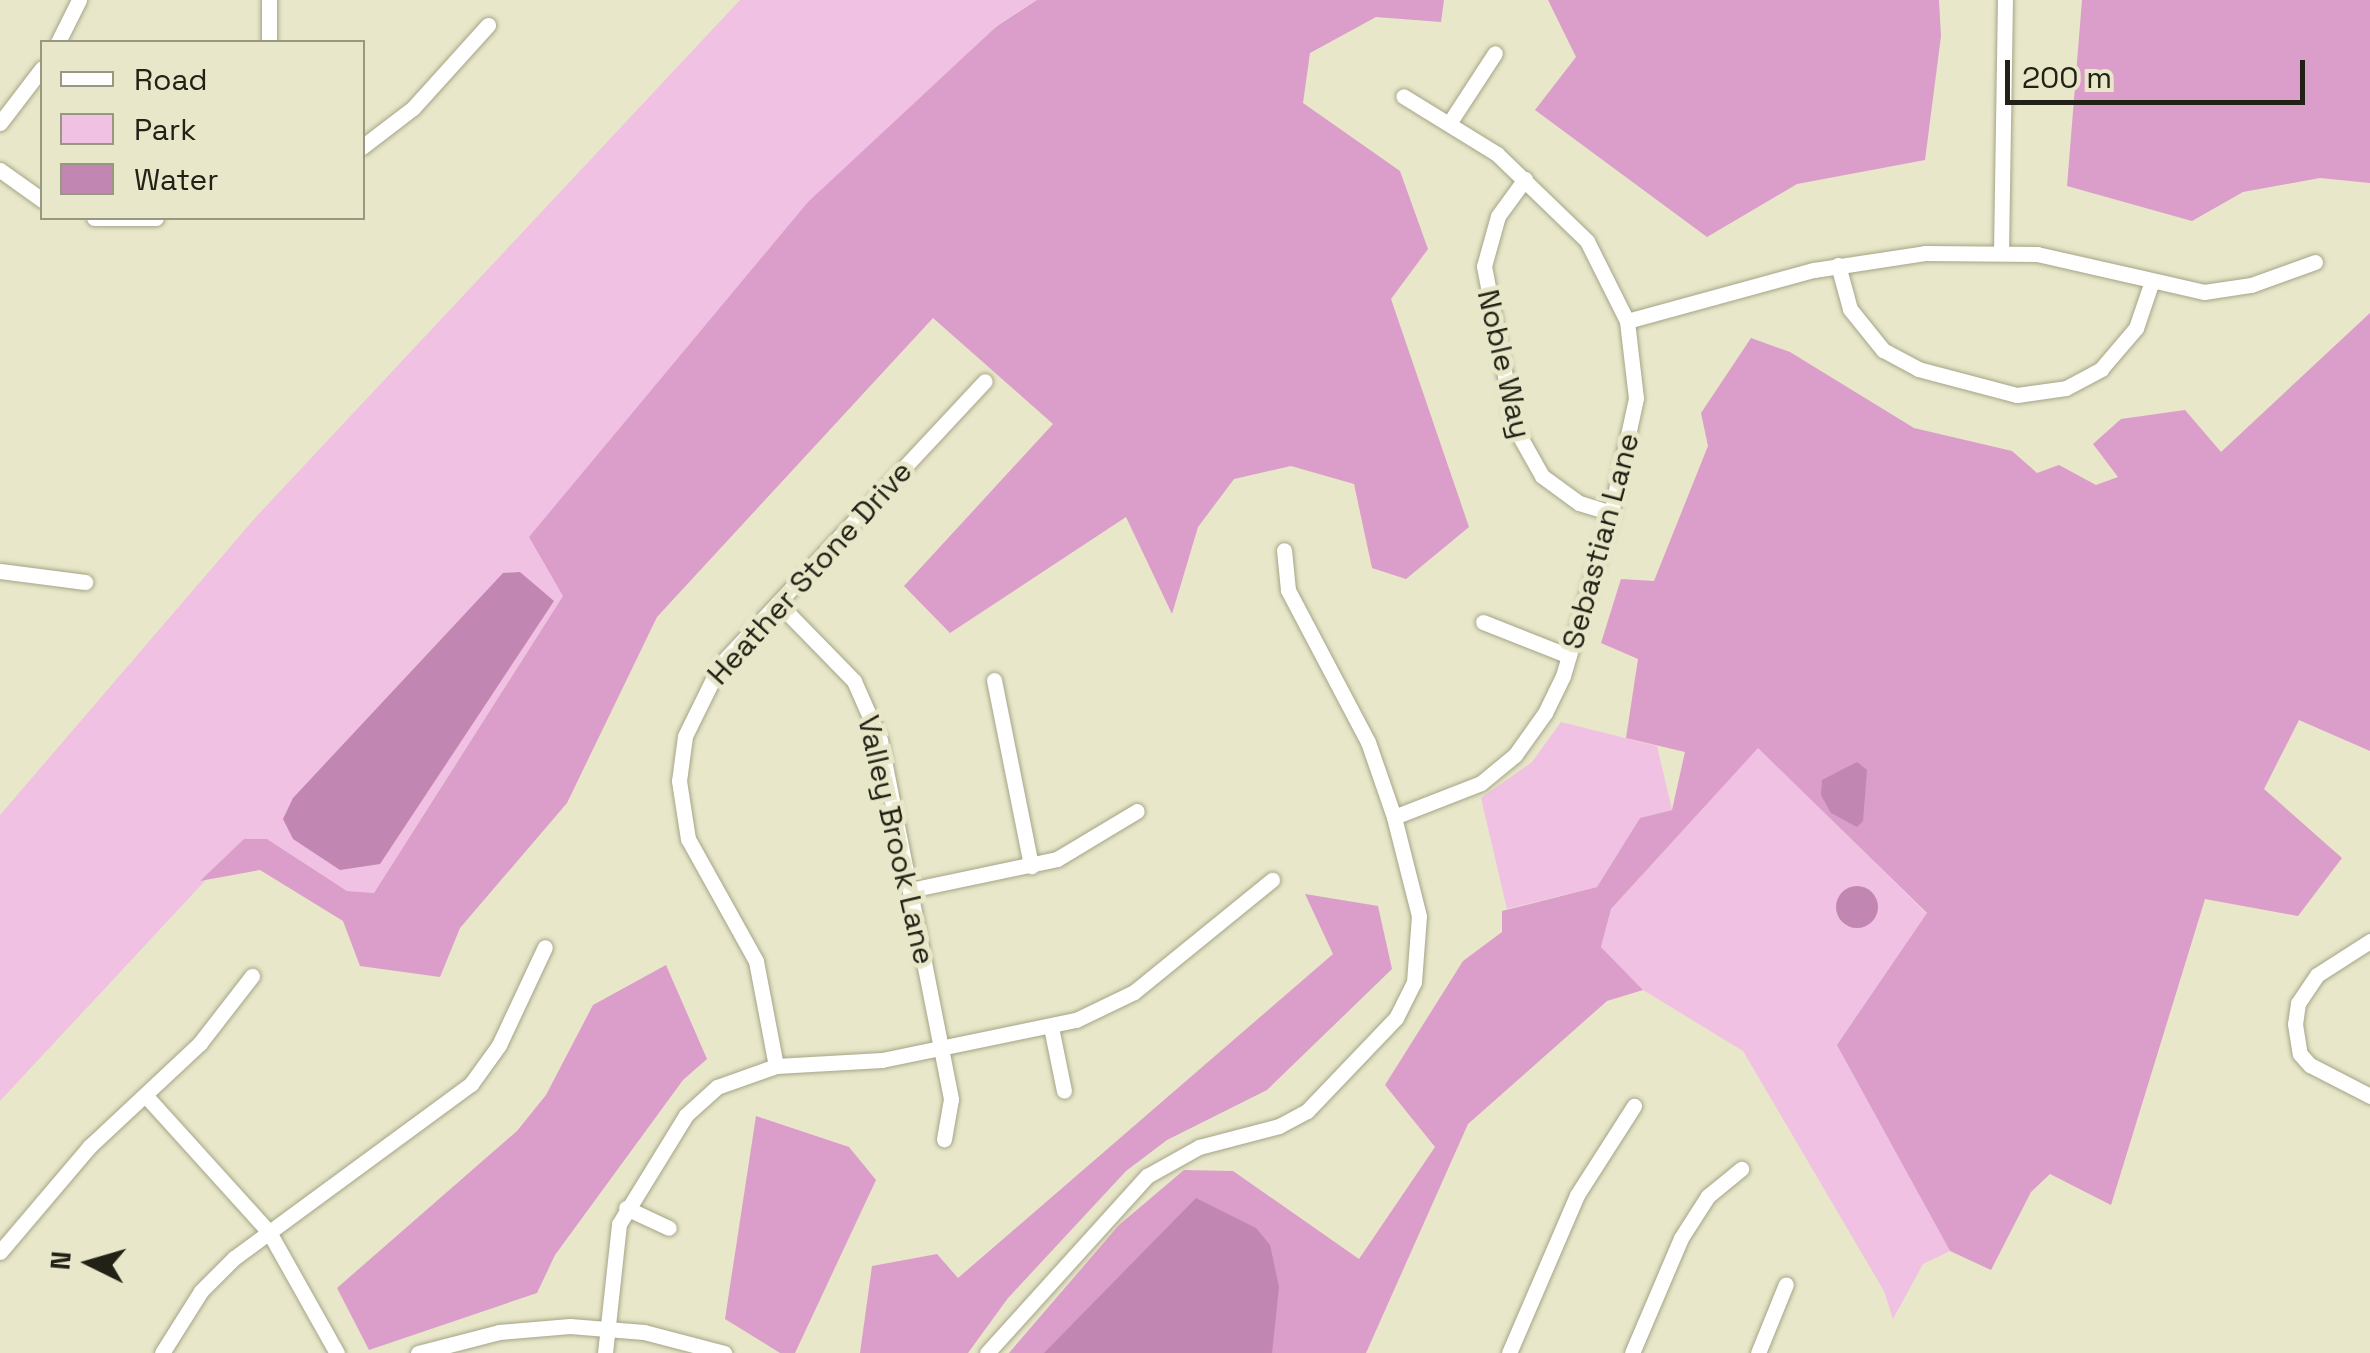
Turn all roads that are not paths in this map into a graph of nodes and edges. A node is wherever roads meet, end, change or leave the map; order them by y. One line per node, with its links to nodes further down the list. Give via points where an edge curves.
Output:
1 (79, 0): 5 (street)
2 (269, 0): 6 (street)
3 (2004, 0): 16 (street)
4 (488, 26): 12 (street, via 414,108)
5 (59, 40)
6 (269, 40)
7 (1495, 53): 10 (street)
8 (40, 71): 11 (street)
9 (1403, 96): 10 (street, Sebastian Lane)
10 (1450, 122): 14 (street, Sebastian Lane)
11 (0, 123)
12 (365, 145)
13 (0, 170): 15 (street)
14 (1526, 179): 20 (street, Sebastian Lane, via 1587,241); 22 (street, Noble Way, via 1498,216 1484,266 1515,428 1526,454 1555,487)
15 (40, 199)
16 (2001, 252): 18 (street); 19 (street, via 2064,259)
17 (2314, 262): 19 (street, via 2220,291)
18 (1838, 265): 19 (street, via 1850,310 1883,350 1918,369 2017,394 2066,388 2101,368 2136,328); 20 (street)
19 (2151, 284)
20 (1628, 322): 22 (street, Sebastian Lane, via 1634,420)
21 (985, 381): 26 (street, Heather Stone Drive)
22 (1611, 513): 28 (street, Sebastian Lane)
23 (1284, 550): 31 (street, via 1288,590 1368,742)
24 (0, 571): 25 (street)
25 (85, 582)
26 (778, 604): 34 (street, Valley Brook Lane, via 838,660 864,699 880,740); 40 (street, Heather Stone Drive, via 699,698 684,736 679,781 694,858 760,971)
27 (1483, 622): 28 (street)
28 (1569, 656): 31 (street, Sebastian Lane, via 1545,714 1504,766 1450,800)
29 (994, 680): 32 (street)
30 (1137, 810): 32 (street, via 1091,843)
31 (1394, 817): 59 (street, via 1421,940 1414,982 1396,1018 1294,1120 1198,1147 1146,1176)
32 (1031, 866): 34 (street)
33 (1272, 880): 38 (street, via 1134,992)
34 (910, 890): 39 (street, Valley Brook Lane)
35 (2370, 941): 43 (street, via 2317,975 2298,1003 2295,1024 2300,1054 2310,1065)
36 (545, 946): 49 (street, via 498,1046 471,1084)
37 (252, 976): 42 (street, via 200,1043)
38 (1050, 1027): 39 (street); 41 (street)
39 (942, 1050): 40 (street, via 860,1064); 45 (street, Valley Brook Lane, via 951,1112)
40 (776, 1066): 47 (street, via 737,1076 701,1100)
41 (1064, 1091)
42 (146, 1096): 49 (street); 50 (street, via 90,1146)
43 (2370, 1096)
44 (1634, 1106): 53 (street, via 1577,1195)
45 (944, 1139)
46 (1741, 1169): 60 (street, via 1708,1196 1681,1238)
47 (626, 1208): 48 (street); 52 (street, via 612,1253)
48 (669, 1228)
49 (269, 1232): 54 (street, via 214,1277); 55 (street)
50 (0, 1252)
51 (1786, 1284): 61 (street)
52 (607, 1328): 56 (street, via 499,1332); 57 (street); 58 (street)
53 (1513, 1352)
54 (162, 1353)
55 (337, 1353)
56 (418, 1353)
57 (605, 1353)
58 (724, 1353)
59 (987, 1353)
60 (1632, 1353)
61 (1758, 1353)

